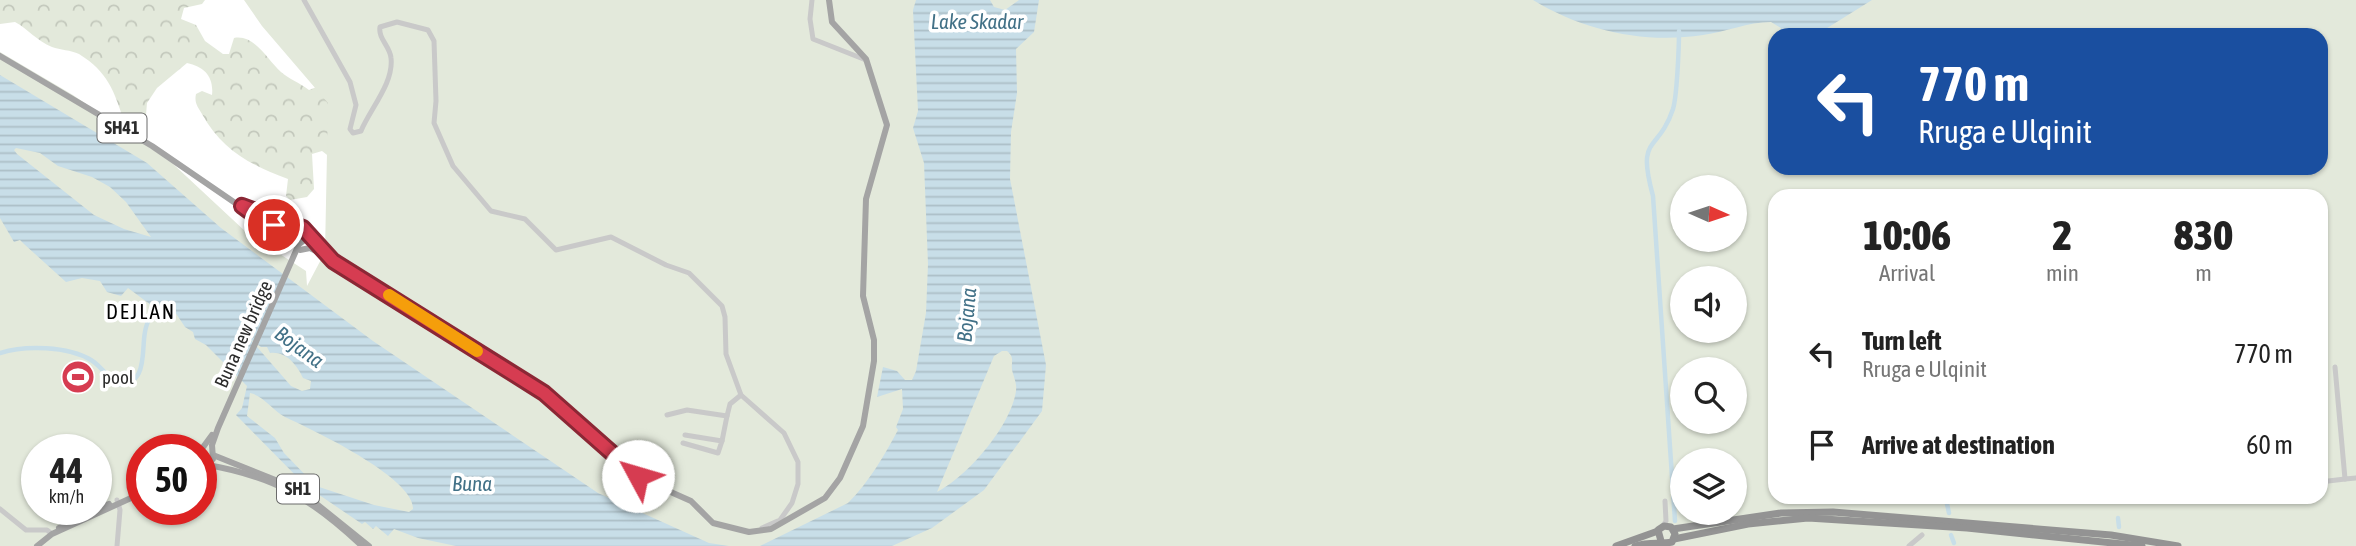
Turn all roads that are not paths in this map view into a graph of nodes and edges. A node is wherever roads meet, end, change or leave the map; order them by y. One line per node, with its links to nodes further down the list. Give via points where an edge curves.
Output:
1 (304, 0): 15 (street, via 351,82 356,99 353,133 361,131 390,73 391,59 380,27 397,22 428,30 434,41 434,122 463,180 491,211 525,219 556,250 611,237 688,273 725,311 726,354)
2 (812, 0): 5 (street, via 813,39)
3 (829, 0): 5 (main road, via 832,22)
4 (0, 56): 6 (main road, SH41, via 152,146)
5 (866, 60): 34 (main road, via 887,129 866,199 863,296 875,357 864,423 829,495 777,527)
6 (242, 206): 7 (main road, SH41, via 261,220); 8 (main road, SH41)
7 (282, 226): 9 (main road); 11 (main road, via 292,233)
8 (303, 228): 9 (main road); 10 (main road)
9 (307, 236): 10 (main road); 11 (main road, Buna new bridge); 12 (main road)
10 (317, 240): 13 (main road, via 331,260)
11 (298, 250): 12 (main road); 18 (main road, Buna new bridge)
12 (319, 252): 13 (main road, via 331,265)
13 (350, 272): 34 (main road, via 544,393 644,480 691,502 716,524)
14 (2335, 367): 27 (street)
15 (741, 395): 17 (street, via 730,404); 34 (street, via 784,433 798,463 792,503 780,520)
16 (667, 415): 17 (street, via 687,410)
17 (727, 416): 22 (street)
18 (218, 428): 19 (main road); 20 (main road)
19 (213, 434)
20 (217, 434)
21 (685, 435): 22 (street)
22 (722, 441): 23 (street, via 718,453)
23 (683, 443)
24 (217, 456): 41 (main road, SH1, via 298,489)
25 (217, 467): 40 (main road, SH1, via 243,470 291,491)
26 (2356, 478): 27 (street)
27 (2345, 479): 28 (street)
28 (2328, 481)
29 (126, 499): 31 (main road)
30 (1665, 501): 33 (street)
31 (115, 504): 35 (main road); 39 (street, via 120,518)
32 (0, 509): 35 (street, via 26,530)
33 (1666, 526): 37 (highway); 37 (highway); 42 (highway); 46 (highway, via 1833,512 2069,531)
34 (757, 532)
35 (54, 533): 38 (main road)
36 (1922, 535): 44 (street)
37 (1668, 543): 43 (highway); 45 (highway, via 1748,524 1808,518)
38 (37, 546)
39 (117, 546)
40 (362, 546)
41 (369, 546)
42 (1616, 546)
43 (1635, 546)
44 (1909, 546)
45 (2142, 546)
46 (2178, 546)

